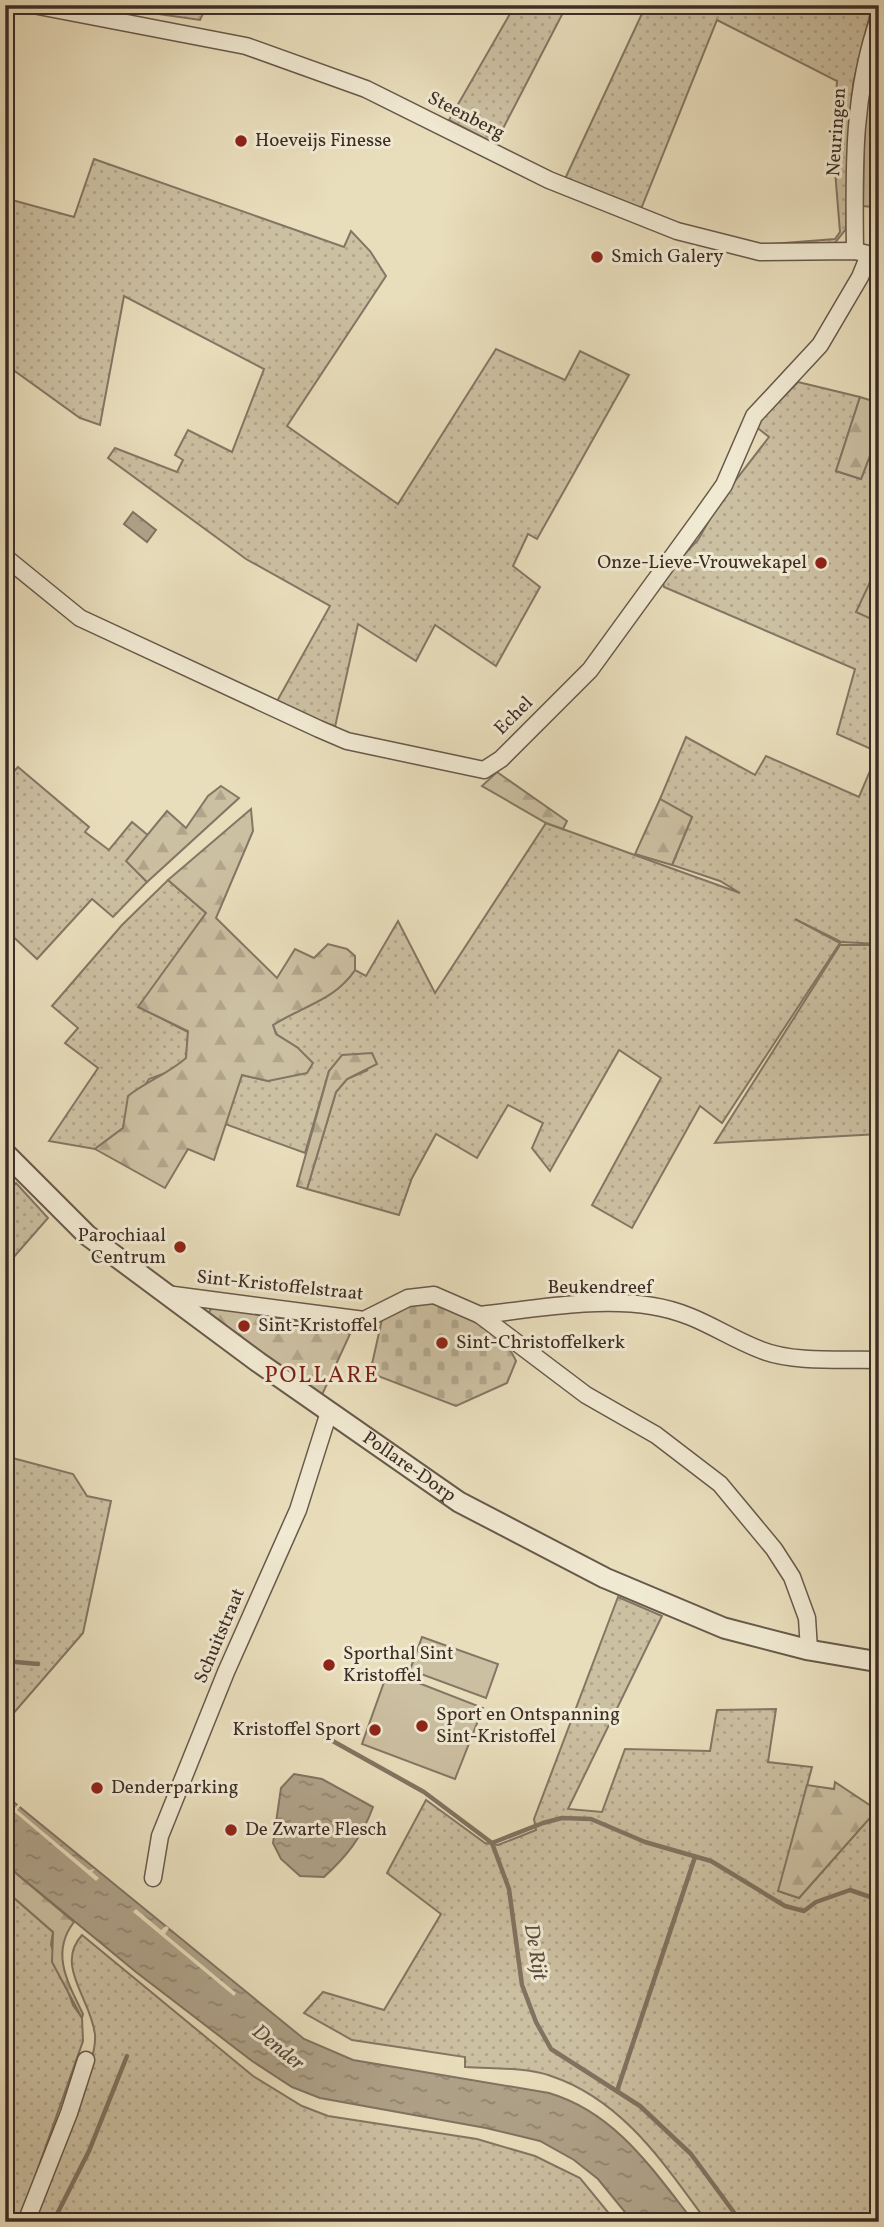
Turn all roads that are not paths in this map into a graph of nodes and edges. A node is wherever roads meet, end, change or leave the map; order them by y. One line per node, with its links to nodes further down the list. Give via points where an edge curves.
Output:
1 (33, 5): 3 (street, Steenberg, via 243,44 366,89 549,180 677,232 760,252)
2 (879, 18): 3 (street, Neuringen, via 864,60 854,148)
3 (868, 254): 4 (street, Echel, via 860,277 820,345 754,416 724,485 590,670 501,759 484,770 347,741 319,729 80,618)
4 (5, 557)
5 (5, 1153): 6 (street, Pollare-Dorp, via 87,1235)
6 (166, 1294): 7 (street, Sint-Kristoffelstraat, via 364,1320 408,1298 434,1295); 9 (street, Pollare-Dorp)
7 (481, 1315): 8 (street, Beukendreef, via 593,1304 651,1305 706,1321 763,1351 806,1358); 10 (street, Sint-Kristoffelstraat, via 586,1395 656,1435 720,1484 792,1577 807,1618)
8 (879, 1360)
9 (329, 1412): 10 (street, Pollare-Dorp, via 458,1502 563,1558 724,1628); 12 (street, Schuitstraat, via 299,1510 226,1672 160,1836)
10 (809, 1650): 11 (street, Pollare-Dorp)
11 (879, 1662)
12 (153, 1878)
13 (86, 2060): 14 (street)
14 (26, 2222)

